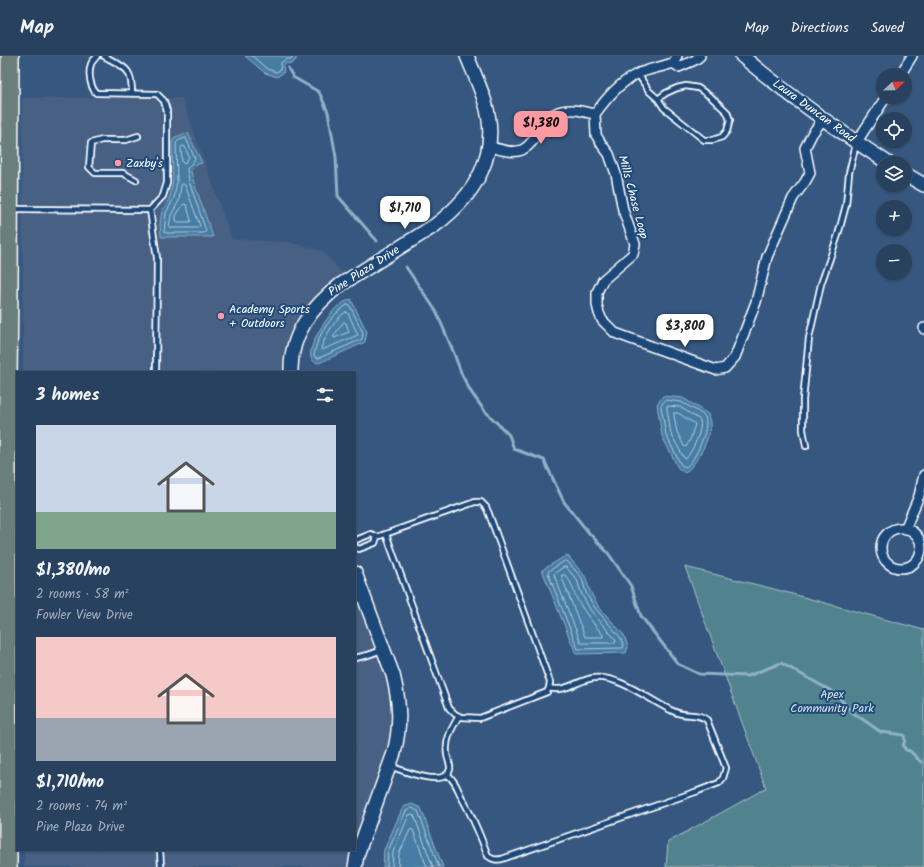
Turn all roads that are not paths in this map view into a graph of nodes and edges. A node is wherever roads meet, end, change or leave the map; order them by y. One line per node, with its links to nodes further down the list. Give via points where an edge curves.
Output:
1 (10, 56): 23 (highway)
2 (97, 56): 11 (lane, via 91,64 91,88 96,93)
3 (104, 56): 11 (lane, via 126,69 131,76)
4 (467, 56): 18 (street, Pine Plaza Drive, via 485,102)
5 (700, 56): 8 (street, via 679,67)
6 (742, 56): 15 (street, Laura Duncan Road)
7 (912, 56): 9 (street)
8 (675, 60): 10 (street)
9 (904, 68)
10 (638, 74): 12 (lane, via 649,91); 14 (street, via 616,89)
11 (132, 94): 24 (lane, via 157,94 164,101 167,111 167,183 163,196)
12 (658, 99): 12 (lane, via 664,108 704,140 722,137 727,131 730,120 727,112 698,88 678,88)
13 (881, 104): 17 (street)
14 (595, 114): 15 (street, Mills Chase Loop, via 596,135 609,154 614,167 623,210 635,244 633,254 603,280 597,292 599,314 615,333 716,370 725,368 734,357 756,302 767,257 793,198 810,174 805,148); 18 (street, via 571,109 551,115 530,143 521,150 510,151)
15 (823, 119): 17 (street, Laura Duncan Road)
16 (138, 136): 21 (lane, via 126,140 102,140 91,143 89,153 89,167 95,173 123,173)
17 (856, 143): 19 (street, Laura Duncan Road); 27 (lane, via 849,173 846,205 821,284 809,338 803,400)
18 (488, 146): 26 (street, Pine Plaza Drive, via 476,183 452,212 340,285 314,307 295,343)
19 (877, 156)
20 (912, 178): 22 (street)
21 (136, 180)
22 (924, 185)
23 (9, 209): 24 (lane); 28 (highway)
24 (150, 210): 25 (lane, via 157,258)
25 (156, 371)
26 (291, 371)
27 (806, 446)
28 (8, 468): 38 (highway)
29 (924, 475): 30 (street)
30 (906, 529): 30 (street, via 892,530 881,545 881,552 888,563 901,568 913,563 920,552 919,540)
31 (386, 534): 32 (lane); 40 (lane, via 474,502 481,502 486,506 550,682); 41 (lane, via 449,708)
32 (377, 537): 33 (lane, via 371,534); 34 (lane, via 375,543 359,549)
33 (356, 540)
34 (356, 548)
35 (356, 576): 37 (street)
36 (0, 589): 38 (highway, via 0,610)
37 (383, 649): 39 (lane); 42 (street, via 396,690 400,716 397,740)
38 (7, 656): 45 (highway)
39 (356, 658)
40 (549, 688): 41 (lane, via 540,696 480,718); 43 (lane, via 559,689 593,678 606,678 681,714 701,715 707,720 726,768 723,778 720,782 698,791 496,860 488,856 471,813 454,780)
41 (458, 716): 43 (lane, via 447,743 450,765)
42 (389, 766): 43 (lane, via 421,777 440,778); 47 (street)
43 (447, 774)
44 (160, 851): 46 (lane)
45 (8, 867)
46 (161, 867)
47 (355, 867)

